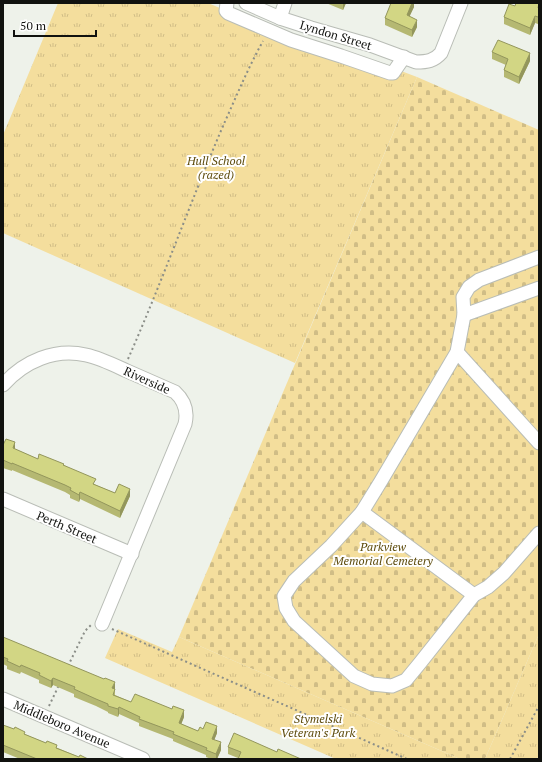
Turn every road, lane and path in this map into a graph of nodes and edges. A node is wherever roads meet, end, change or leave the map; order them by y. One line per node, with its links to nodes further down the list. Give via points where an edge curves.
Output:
1 (227, 3): 6 (street, via 228,13)
2 (246, 3): 5 (street, Lyndon Street)
3 (286, 3): 5 (street)
4 (461, 3): 7 (street, Lyndon Street, via 435,60 416,62)
5 (280, 18): 7 (street, Lyndon Street)
6 (268, 31): 7 (street, via 391,74); 12 (path, via 220,133)
7 (404, 57)
8 (539, 257): 10 (street, via 480,280 469,287 463,297)
9 (539, 288): 10 (street)
10 (464, 315): 11 (street)
11 (457, 352): 14 (street); 16 (street)
12 (124, 369): 13 (street, Riverside, via 87,355 62,354 38,359 25,365); 18 (street, Riverside, via 175,392 182,400 186,412 185,424)
13 (3, 385)
14 (539, 443)
15 (3, 499): 18 (street, Perth Street)
16 (362, 512): 19 (street); 19 (street, via 294,581 284,596 286,608 294,621 354,676 372,684 392,686 406,680)
17 (539, 533): 19 (street, via 504,573)
18 (132, 554): 20 (street, Riverside)
19 (474, 595)
20 (102, 624): 21 (path, via 94,623 85,631); 27 (path)
21 (68, 667)
22 (61, 681): 25 (path)
23 (3, 699): 25 (street, Middleboro Avenue)
24 (539, 706): 28 (path)
25 (44, 716): 26 (street, Middleboro Avenue)
26 (144, 759)
27 (407, 759)
28 (510, 759)

